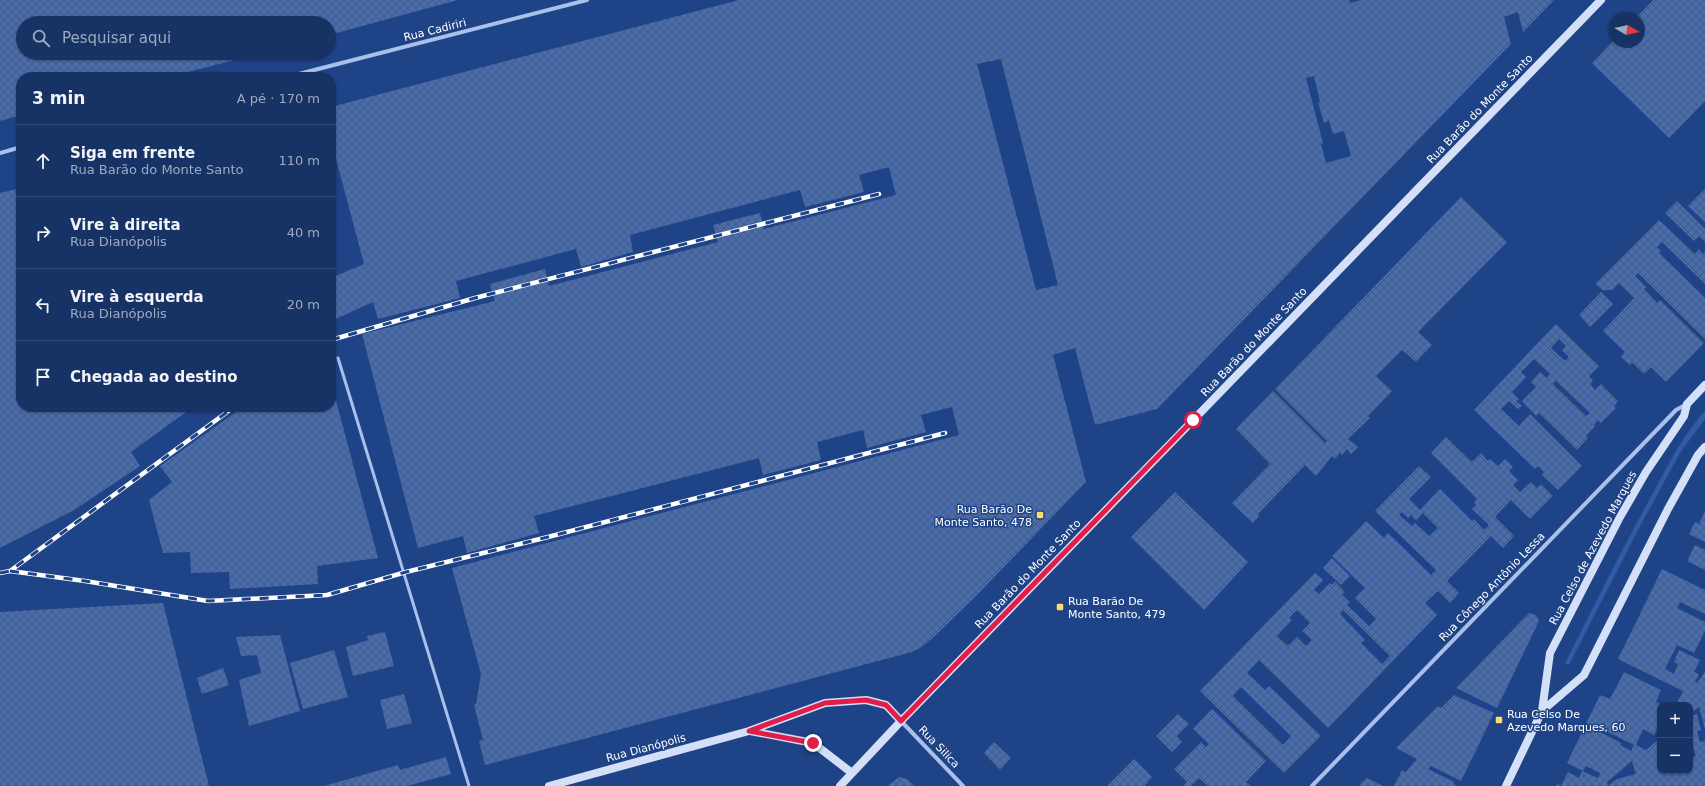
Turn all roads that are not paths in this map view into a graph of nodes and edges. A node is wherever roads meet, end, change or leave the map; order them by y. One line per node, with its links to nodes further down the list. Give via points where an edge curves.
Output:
1 (587, 0): 3 (street, Rua Cadiriri)
2 (1601, 0): 11 (street, Rua Barão do Monte Santo)
3 (306, 72)
4 (16, 148): 5 (street)
5 (0, 153)
6 (338, 358): 14 (lane)
7 (1705, 386): 8 (street)
8 (1687, 404): 10 (street, Rua Celso de Azevedo Marques, via 1684,416 1646,472 1620,517 1550,653); 18 (street, Rua Cônego Antônio Lessa, via 1676,410)
9 (1705, 447): 10 (street, Rua Celso de Azevedo Marques, via 1668,509 1584,675)
10 (1542, 711): 19 (street, Rua Celso de Azevedo Marques)
11 (901, 721): 12 (street, Rua Dianópolis, via 886,705 866,700 832,702); 13 (street, Rua Barão do Monte Santo); 17 (street, Rua Silica)
12 (749, 731): 13 (street, Rua Dianópolis, via 813,743); 15 (street, Rua Dianópolis)
13 (852, 773): 16 (street, Rua Barão do Monte Santo)
14 (469, 786)
15 (549, 786)
16 (840, 786)
17 (963, 786)
18 (1312, 786)
19 (1506, 786)

